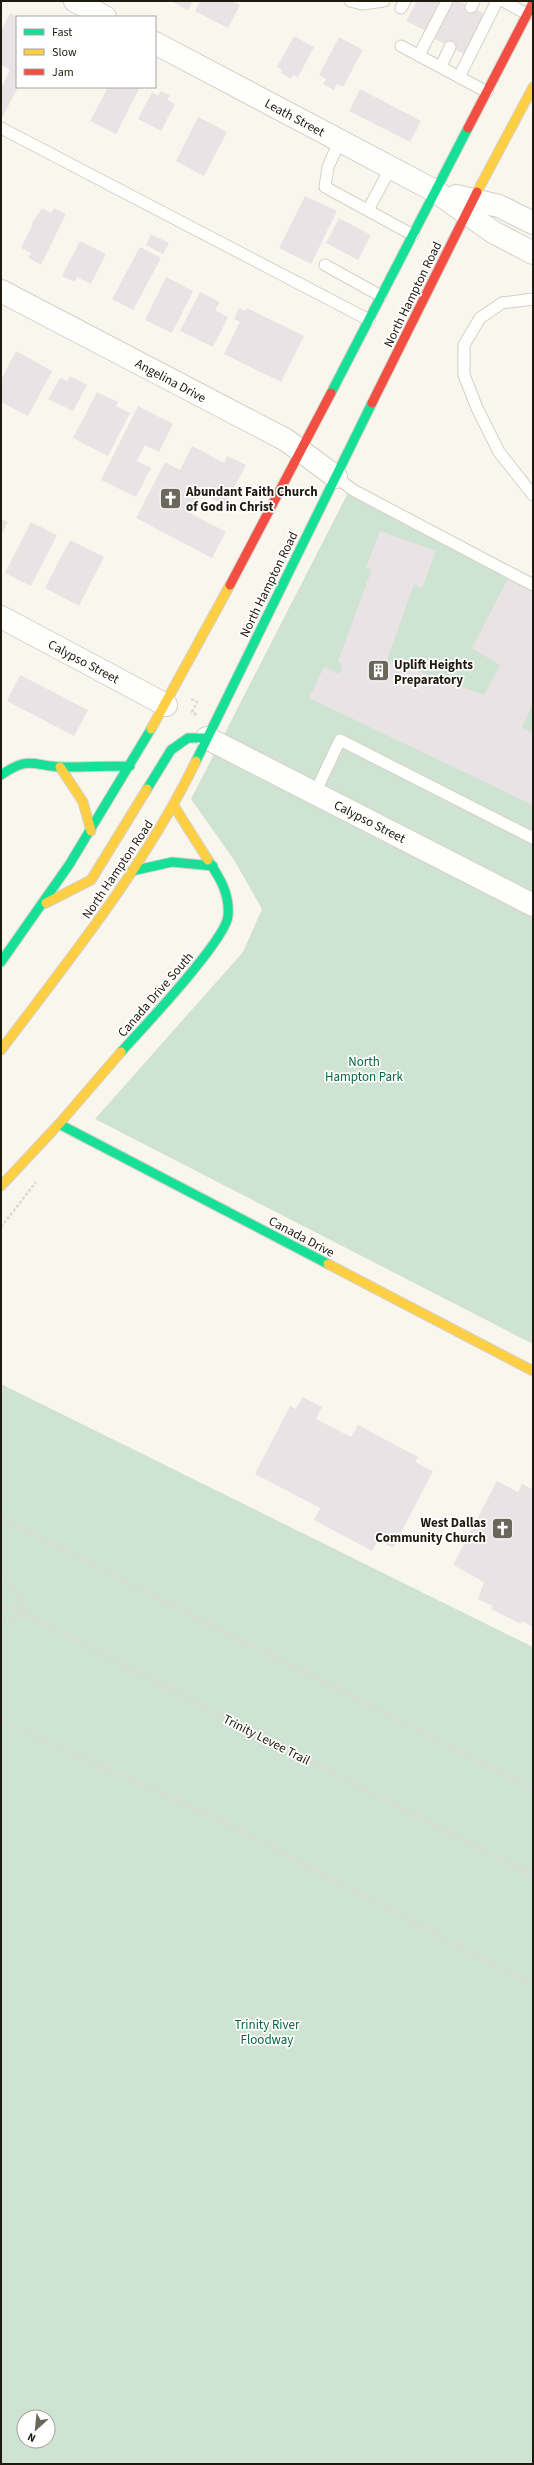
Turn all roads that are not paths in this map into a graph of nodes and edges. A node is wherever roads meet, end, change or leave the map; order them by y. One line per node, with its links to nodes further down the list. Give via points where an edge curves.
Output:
1 (75, 1): 9 (street)
2 (350, 1): 3 (lane, via 362,4)
3 (384, 1)
4 (447, 1): 13 (lane)
5 (497, 1): 15 (lane)
6 (503, 1): 8 (lane)
7 (533, 3): 8 (main road, North Hampton Road)
8 (527, 14): 17 (main road, North Hampton Road)
9 (103, 16)
10 (156, 44): 19 (street, Leath Street)
11 (401, 46): 13 (lane)
12 (450, 47): 14 (lane)
13 (419, 55): 14 (lane)
14 (441, 66): 15 (lane)
15 (459, 76): 17 (lane)
16 (533, 87): 22 (main road, North Hampton Road)
17 (487, 92): 21 (main road, North Hampton Road)
18 (1, 128): 31 (lane)
19 (340, 140): 20 (street, Leath Street); 23 (lane, via 328,168 325,188)
20 (391, 167): 21 (street, Leath Street); 23 (lane)
21 (435, 190): 22 (street, Leath Street); 25 (main road, North Hampton Road)
22 (470, 206): 24 (street, Leath Street, via 499,206); 26 (street, Leath Street, via 493,232); 33 (main road, North Hampton Road)
23 (368, 210): 25 (lane)
24 (533, 224)
25 (413, 235): 29 (main road, North Hampton Road)
26 (533, 253)
27 (325, 265): 29 (lane)
28 (1, 291): 32 (street, Angelina Drive, via 286,440)
29 (381, 296): 31 (main road, North Hampton Road)
30 (533, 298): 34 (lane, via 502,303 480,318 464,345 464,375 499,452)
31 (369, 320): 32 (main road, North Hampton Road)
32 (301, 452): 33 (street, Angelina Drive); 37 (main road, North Hampton Road)
33 (336, 478): 35 (lane, via 353,490); 38 (main road, North Hampton Road)
34 (533, 495)
35 (533, 585)
36 (1, 618): 37 (street, Calypso Street)
37 (166, 705): 39 (main road, North Hampton Road)
38 (207, 738): 42 (street, Calypso Street); 43 (main road, North Hampton Road); 48 (main road, via 188,738 171,750 91,880)
39 (130, 766): 40 (main road); 44 (main road, North Hampton Road)
40 (60, 767): 41 (main road, via 36,762 14,766); 44 (main road, via 83,802)
41 (1, 775)
42 (315, 793): 45 (lane, via 340,740); 49 (street, Calypso Street)
43 (174, 806): 46 (main road, Canada Drive South); 47 (main road, North Hampton Road)
44 (91, 831): 48 (main road, North Hampton Road)
45 (533, 838)
46 (212, 866): 47 (main road, via 177,860 159,862); 52 (main road, Canada Drive South, via 225,886 228,917 212,948)
47 (132, 871): 51 (main road, North Hampton Road, via 99,920)
48 (44, 904): 50 (main road, North Hampton Road)
49 (533, 905)
50 (1, 962)
51 (1, 1050)
52 (60, 1124): 53 (main road, Canada Drive South); 54 (main road, Canada Drive)
53 (1, 1186)
54 (533, 1371)

